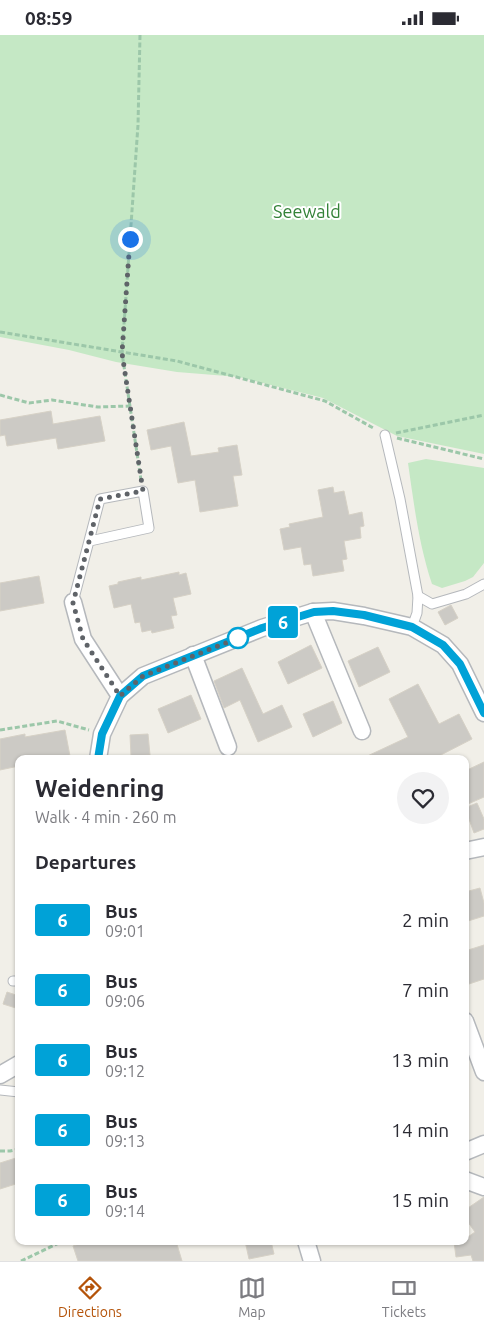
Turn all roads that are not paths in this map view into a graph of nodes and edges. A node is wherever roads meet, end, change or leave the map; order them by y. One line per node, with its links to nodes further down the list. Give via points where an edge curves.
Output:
1 (385, 435): 4 (lane)
2 (90, 541): 2 (lane, via 149,528 143,491 100,499); 5 (lane)
3 (484, 584): 4 (lane, via 466,594 432,604)
4 (418, 596): 7 (lane, via 418,613)
5 (73, 603): 9 (street, via 83,639)
6 (314, 612): 7 (street, via 364,615); 8 (street); 11 (street)
7 (412, 627): 10 (street, via 443,645 460,664)
8 (192, 655): 9 (street, via 143,676); 12 (street)
9 (120, 696): 13 (street, via 102,734)
10 (484, 713)
11 (362, 731)
12 (228, 747)
13 (99, 755)
14 (484, 847): 15 (street)
15 (469, 850)
16 (469, 1032): 18 (street)
17 (15, 1066): 19 (street)
18 (484, 1072)
19 (0, 1075)
20 (0, 1089): 21 (lane)
21 (15, 1091)
22 (484, 1144): 23 (street)
23 (469, 1150)
24 (469, 1181): 25 (street)
25 (484, 1187)
26 (307, 1245): 27 (street)
27 (312, 1261)

